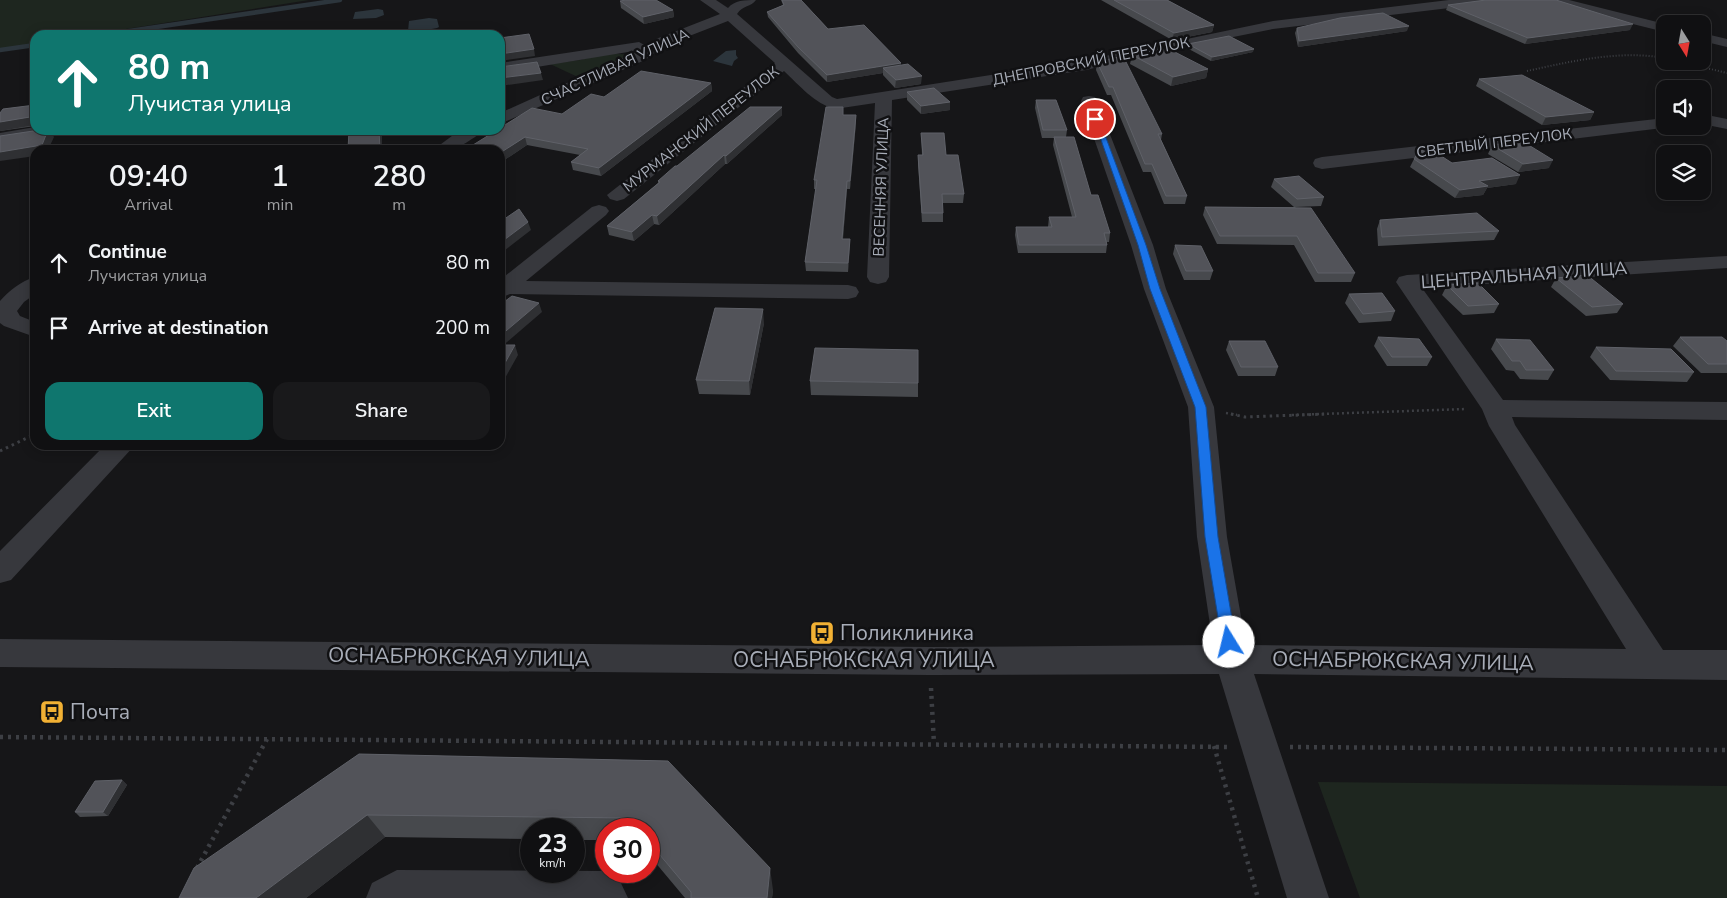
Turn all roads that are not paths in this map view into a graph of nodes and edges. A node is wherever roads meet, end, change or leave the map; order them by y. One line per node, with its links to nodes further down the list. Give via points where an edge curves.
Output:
1 (707, 0): 5 (street, ДНЕПРОВСКИЙ ПЕРЕУЛОК)
2 (749, 0): 5 (street, СЧАСТЛИВАЯ УЛИЦА, via 737,4)
3 (1483, 0): 12 (street, ДНЕПРОВСКИЙ ПЕРЕУЛОК, via 1272,25 1086,65)
4 (1553, 0): 6 (street)
5 (730, 15): 8 (street, СЧАСТЛИВАЯ УЛИЦА); 10 (street, ДНЕПРОВСКИЙ ПЕРЕУЛОК)
6 (1656, 26)
7 (1711, 39): 9 (street)
8 (661, 42): 11 (street); 14 (street, СЧАСТЛИВАЯ УЛИЦА, via 640,57)
9 (1727, 43)
10 (785, 63): 12 (street, ДНЕПРОВСКИЙ ПЕРЕУЛОК, via 826,100 835,104); 23 (street, МУРМАНСКИЙ ПЕРЕУЛОК)
11 (505, 67)
12 (884, 96): 26 (street, ВЕСЕННЯЯ УЛИЦА)
13 (1089, 101): 37 (street, via 1155,289 1201,407 1212,537)
14 (505, 117)
15 (1711, 120): 17 (street)
16 (1656, 124): 22 (street, СВЕТЛЫЙ ПЕРЕУЛОК)
17 (1727, 124)
18 (30, 133): 20 (street)
19 (463, 135): 21 (street)
20 (0, 138)
21 (449, 145)
22 (1322, 163)
23 (617, 195)
24 (599, 211): 27 (street)
25 (1727, 262): 32 (street, ЦЕНТРАЛЬНАЯ УЛИЦА, via 1407,282)
26 (878, 277)
27 (505, 287)
28 (30, 288): 31 (street, via 5,310 12,321)
29 (505, 289): 30 (street)
30 (848, 292)
31 (30, 328)
32 (1495, 408): 33 (street); 38 (street, via 1502,426)
33 (1727, 411)
34 (116, 450): 35 (street)
35 (0, 571)
36 (0, 653): 37 (street, ОСНАБРЮКСКАЯ УЛИЦА, via 930,661)
37 (1232, 659): 38 (street, ОСНАБРЮКСКАЯ УЛИЦА); 42 (street)
38 (1654, 664): 39 (street, ОСНАБРЮКСКАЯ УЛИЦА)
39 (1727, 665)
40 (387, 898): 41 (street, via 397,891 603,892)
41 (607, 898)
42 (1308, 898)

